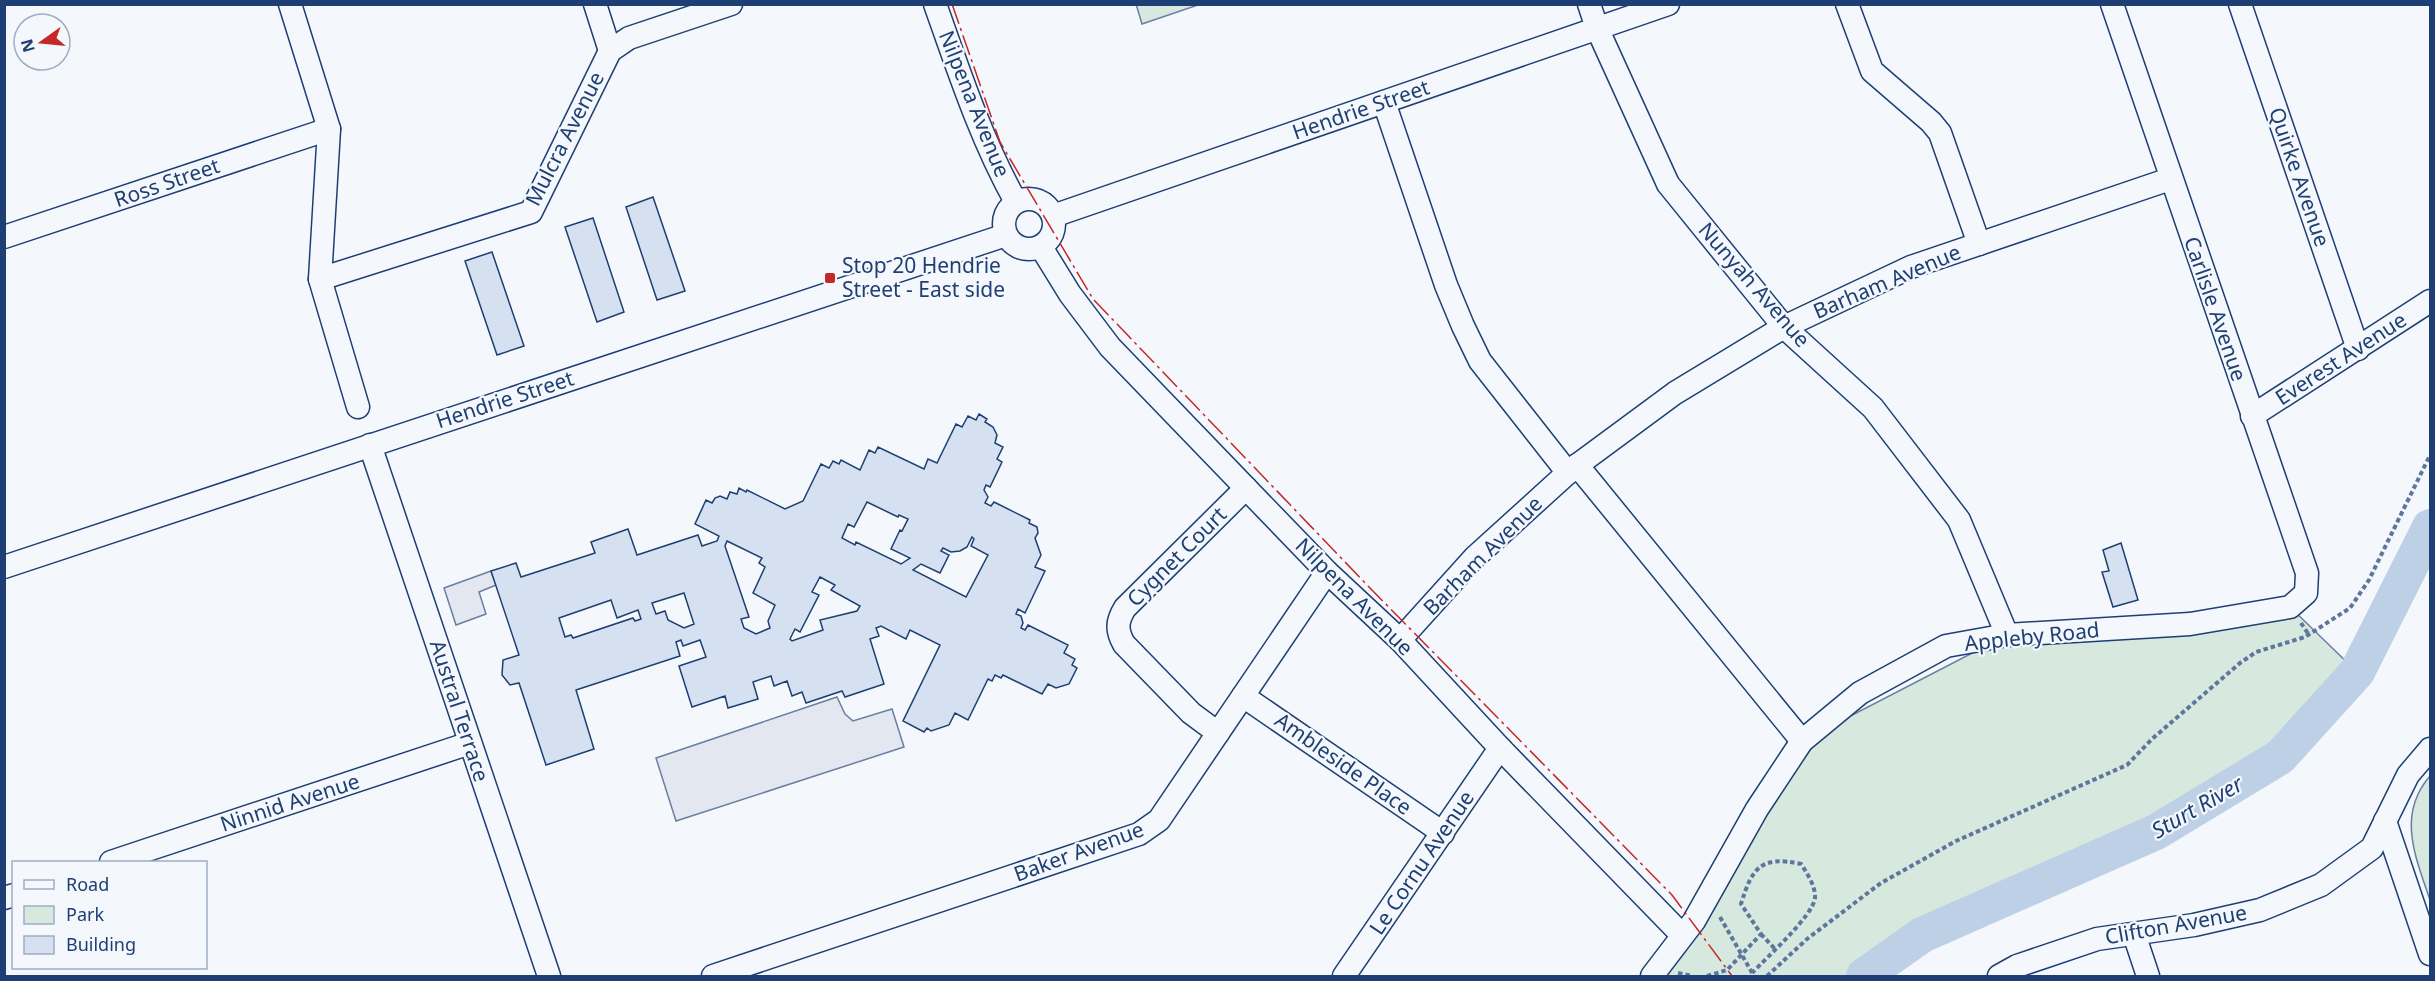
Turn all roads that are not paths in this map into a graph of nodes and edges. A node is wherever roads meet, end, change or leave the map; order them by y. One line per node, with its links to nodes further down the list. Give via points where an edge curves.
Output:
1 (290, 4): 13 (street)
2 (595, 4): 11 (street)
3 (731, 4): 11 (street, Mulcra Avenue, via 629,38)
4 (935, 4): 15 (street, Nilpena Avenue, via 978,126)
5 (1589, 4): 10 (street, Nunyah Avenue)
6 (1668, 4): 10 (street, Hendrie Street)
7 (1847, 4): 19 (street, via 1872,71 1940,133)
8 (2112, 4): 14 (street, Carlisle Avenue)
9 (2240, 4): 24 (street, Quirke Avenue)
10 (1597, 28): 12 (street, Hendrie Street); 23 (street, Nunyah Avenue, via 1668,184)
11 (610, 51): 21 (street, Mulcra Avenue, via 531,212)
12 (1384, 102): 16 (street, Hendrie Street); 28 (street, via 1446,285 1480,361)
13 (329, 129): 18 (street, Ross Street); 21 (street)
14 (2170, 179): 19 (street, Barham Avenue); 26 (street, Carlisle Avenue)
15 (1016, 202): 16 (street, via 1039,200); 17 (street, via 1005,218)
16 (1053, 216): 20 (street, via 1054,231)
17 (1006, 235): 20 (street, via 1018,247); 27 (street, Hendrie Street)
18 (4, 237)
19 (1978, 244): 23 (street, Barham Avenue, via 1911,267)
20 (1041, 247): 29 (street, Nilpena Avenue, via 1110,347)
21 (320, 279): 25 (street)
22 (2430, 301): 24 (street, Everest Avenue)
23 (1784, 327): 28 (street, Barham Avenue, via 1675,393); 33 (street, Nunyah Avenue, via 1873,408 1959,520)
24 (2358, 349): 26 (street, Everest Avenue)
25 (358, 406)
26 (2252, 416): 32 (street, Carlisle Avenue, via 2307,573 2306,592)
27 (370, 445): 30 (street, Hendrie Street); 38 (street, Austral Terrace)
28 (1573, 469): 34 (street, Barham Avenue, via 1474,558); 37 (street)
29 (1246, 488): 31 (street, Nilpena Avenue); 36 (street, Cygnet Court, via 1125,608 1118,622 1124,644 1191,713)
30 (4, 567)
31 (1327, 572): 34 (street, Nilpena Avenue); 35 (street, Baker Avenue)
32 (2290, 607): 33 (street, Appleby Road, via 2190,624)
33 (2007, 635): 37 (street, Appleby Road, via 1946,646 1860,693)
34 (1400, 640): 39 (street, Nilpena Avenue)
35 (1243, 696): 36 (street, Baker Avenue); 42 (street, Ambleside Place)
36 (1218, 733): 48 (street, Baker Avenue, via 1159,820 1139,834)
37 (1802, 741): 45 (street, Appleby Road)
38 (470, 743): 43 (street, Ninnid Avenue); 47 (street, Austral Terrace)
39 (1500, 748): 42 (street, Le Cornu Avenue); 45 (street, Nilpena Avenue)
40 (2430, 749): 41 (street, Clifton Avenue, via 2408,775)
41 (2385, 821): 44 (street, Clifton Avenue, via 2372,848 2321,885 2260,910); 46 (street)
42 (1443, 833): 49 (street, Le Cornu Avenue)
43 (114, 861)
44 (2134, 934): 51 (street, Clifton Avenue, via 2097,939 2016,966); 52 (street)
45 (1682, 935): 50 (street, Appleby Road)
46 (2430, 954)
47 (549, 976)
48 (714, 976)
49 (1344, 976)
50 (1652, 976)
51 (1999, 976)
52 (2148, 976)

